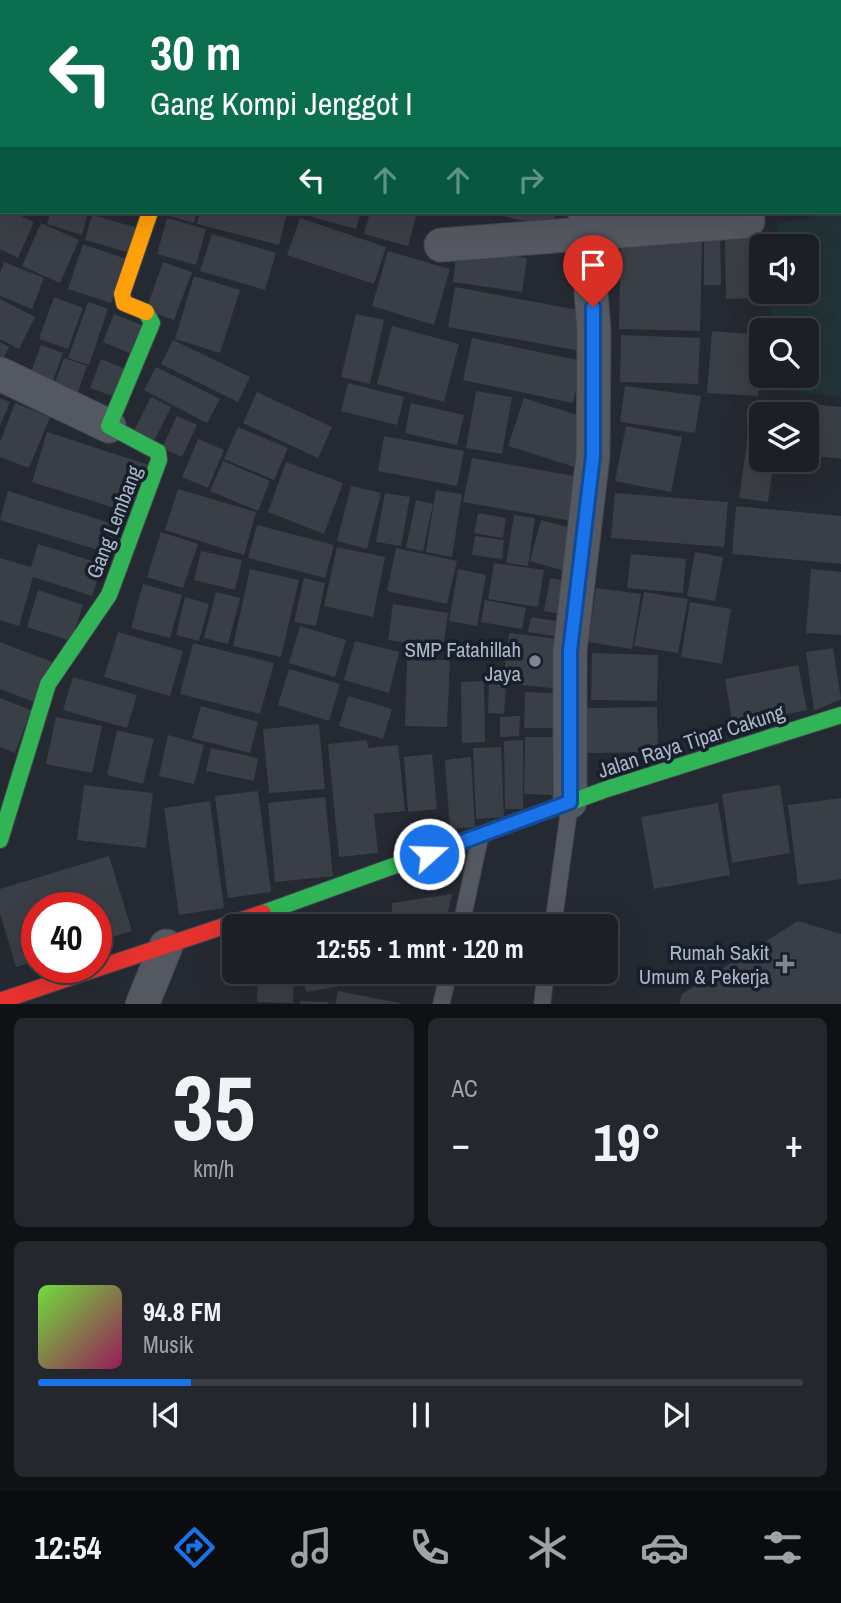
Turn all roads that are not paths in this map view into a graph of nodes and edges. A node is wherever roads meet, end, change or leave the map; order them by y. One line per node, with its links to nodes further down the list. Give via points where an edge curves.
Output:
1 (149, 214): 6 (street, via 122,294 124,303 148,313 152,323)
2 (748, 221): 3 (street)
3 (586, 222): 4 (street); 8 (street, via 594,331 593,456 570,651)
4 (441, 244)
5 (0, 374): 6 (street)
6 (109, 426): 10 (street, Gang Lembang, via 158,452 159,460 109,595 48,684)
7 (841, 715): 8 (street, Jalan Raya Tipar Cakung)
8 (570, 802): 9 (street, Jalan Raya Tipar Cakung); 12 (lane)
9 (481, 835): 11 (lane); 13 (street, Jalan Raya Tipar Cakung)
10 (0, 840)
11 (464, 914)
12 (555, 914)
13 (166, 946): 16 (street, Jalan Raya Tipar Cakung); 17 (street)
14 (446, 984): 18 (lane)
15 (544, 984): 19 (lane)
16 (0, 1001)
17 (142, 1004)
18 (441, 1004)
19 (542, 1004)

